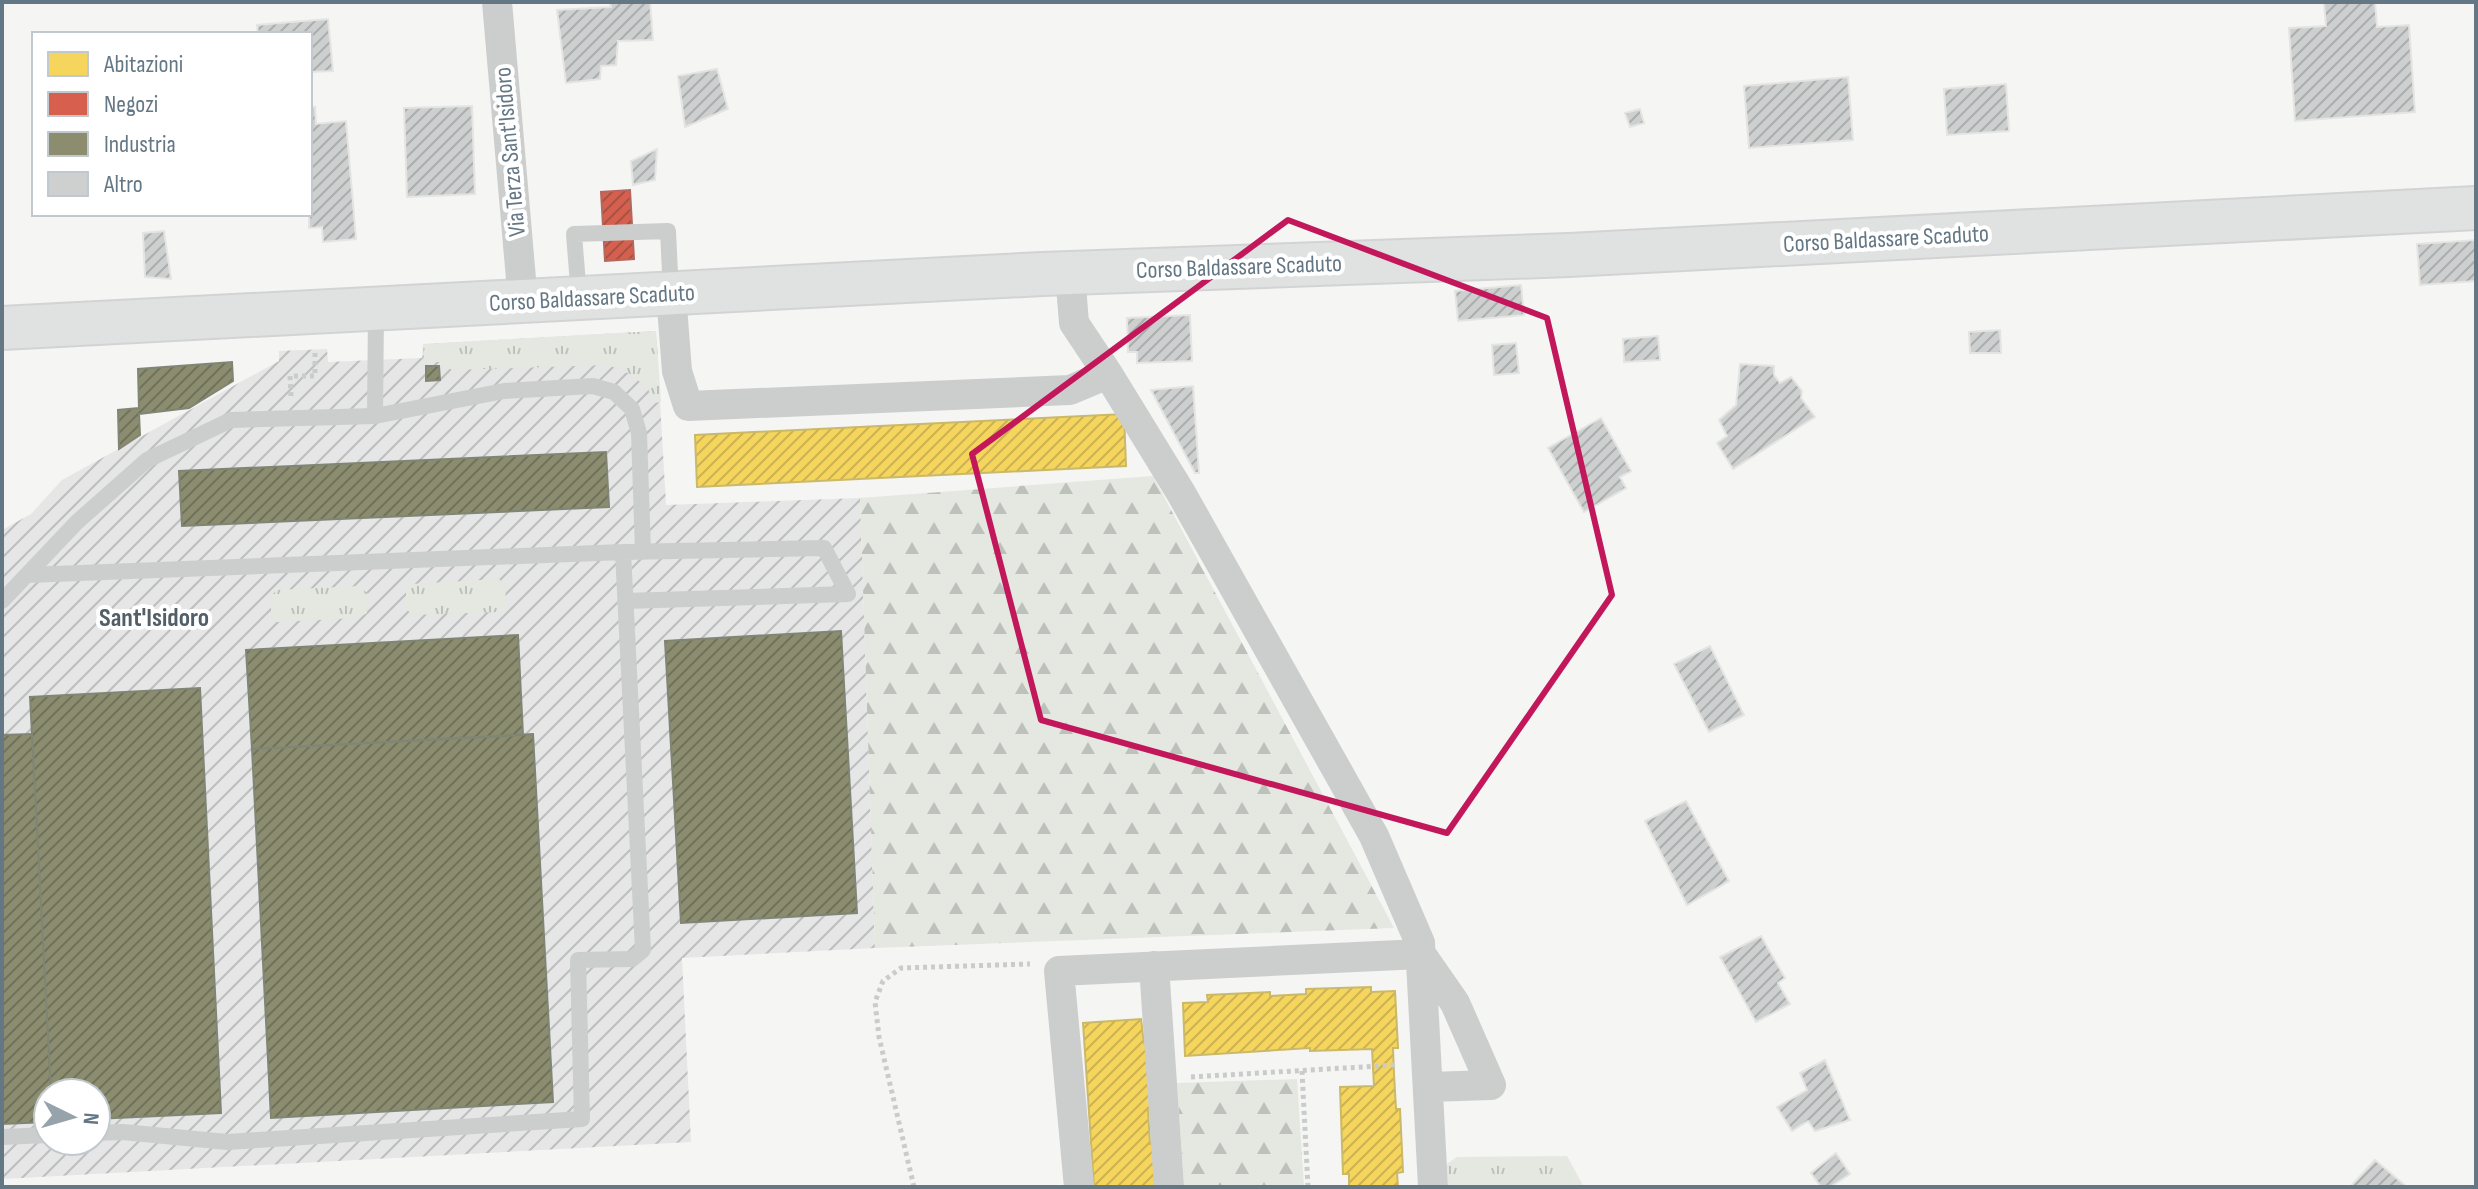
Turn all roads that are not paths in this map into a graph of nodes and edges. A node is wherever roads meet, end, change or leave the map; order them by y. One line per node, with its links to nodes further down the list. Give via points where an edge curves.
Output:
1 (497, 2): 6 (street, Via Terza Sant'Isidoro)
2 (2476, 208): 3 (street, Corso Baldassare Scaduto, via 1569,255)
3 (1070, 273): 4 (street, Corso Baldassare Scaduto); 9 (street, via 1074,323)
4 (671, 294): 5 (street, Corso Baldassare Scaduto); 5 (lane, via 668,231 574,234); 9 (street, via 677,371 688,406 1070,390)
5 (579, 299): 6 (street, Corso Baldassare Scaduto)
6 (523, 302): 7 (street, Corso Baldassare Scaduto)
7 (376, 309): 8 (street, Corso Baldassare Scaduto); 10 (lane)
8 (2, 328)
9 (1108, 374): 16 (street, via 1374,836)
10 (375, 416): 12 (lane, via 504,391 593,386 614,392 632,409 639,433); 13 (lane, via 231,420 147,460)
11 (623, 552): 12 (lane); 13 (lane); 15 (lane)
12 (643, 552): 15 (lane, via 824,548 848,594)
13 (27, 575): 14 (lane)
14 (2, 601)
15 (625, 601): 19 (lane, via 643,950 632,959 578,960 582,1119 227,1142)
16 (1421, 954): 17 (street); 18 (street); 18 (street, via 1455,1003 1491,1085)
17 (1154, 966): 22 (street, via 1059,971); 23 (street)
18 (1429, 1087): 24 (street)
19 (112, 1132)
20 (32, 1136): 21 (lane)
21 (2, 1137)
22 (1079, 1187)
23 (1169, 1187)
24 (1433, 1187)

